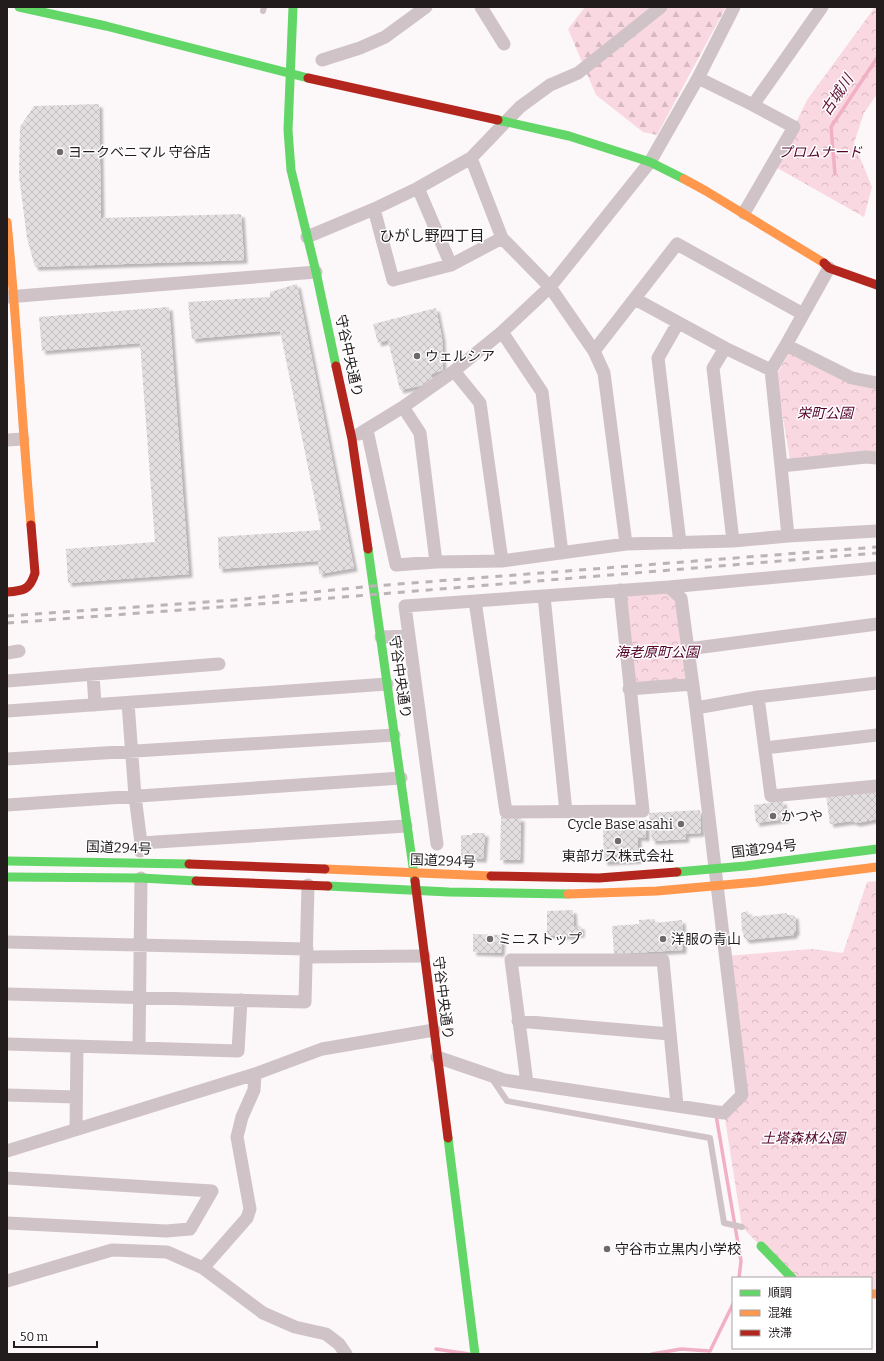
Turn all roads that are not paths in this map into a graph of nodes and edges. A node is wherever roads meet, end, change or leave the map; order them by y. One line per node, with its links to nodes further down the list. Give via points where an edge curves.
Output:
1 (19, 7): 10 (main road, via 106,26)
2 (293, 7): 10 (main road, 守谷中央通り)
3 (426, 7): 9 (street, via 385,37)
4 (481, 7): 8 (street)
5 (662, 7): 13 (street, via 578,73 550,85 520,107)
6 (734, 7): 11 (street)
7 (822, 7): 12 (street)
8 (504, 44)
9 (322, 60)
10 (290, 74): 13 (main road); 20 (main road, 守谷中央通り, via 288,130 291,170)
11 (698, 78): 12 (street); 15 (street)
12 (753, 104): 18 (street, via 794,127)
13 (505, 122): 14 (street); 15 (main road, via 569,136)
14 (471, 158): 16 (street); 21 (street)
15 (650, 162): 18 (main road); 27 (street)
16 (418, 188): 17 (street); 22 (street)
17 (374, 209): 20 (street); 22 (street, via 393,280)
18 (744, 214): 23 (main road)
19 (7, 222): 25 (main road)
20 (307, 237): 24 (main road, 守谷中央通り)
21 (502, 238): 22 (street); 27 (street)
22 (451, 265)
23 (829, 268): 26 (main road); 30 (street)
24 (316, 272): 28 (street); 41 (main road, 守谷中央通り)
25 (10, 279): 28 (main road)
26 (877, 284)
27 (550, 287): 32 (street); 35 (street)
28 (10, 297): 42 (main road)
29 (635, 299): 30 (street, via 677,244); 31 (street); 35 (street)
30 (803, 314): 33 (street)
31 (678, 323): 34 (street); 49 (street, via 658,358)
32 (502, 332): 37 (street); 51 (street, via 542,392)
33 (786, 345): 36 (street); 38 (street, via 852,378)
34 (725, 348): 36 (street); 48 (street, via 713,368)
35 (594, 351): 50 (street, via 604,372)
36 (771, 370): 45 (street)
37 (454, 371): 39 (street); 52 (street, via 480,403)
38 (877, 383)
39 (403, 407): 40 (street); 53 (street, via 420,433)
40 (366, 430): 41 (street); 53 (street, via 396,565)
41 (352, 438): 62 (main road, 守谷中央通り)
42 (23, 439): 43 (street); 57 (main road, via 35,573 28,588)
43 (7, 440)
44 (877, 458): 45 (street)
45 (781, 466): 47 (street)
46 (877, 531): 47 (street)
47 (788, 536): 48 (street)
48 (733, 541): 49 (street)
49 (680, 543): 50 (street)
50 (626, 544): 51 (street)
51 (562, 553): 52 (street)
52 (502, 561): 53 (street)
53 (436, 562)
54 (877, 568): 55 (street)
55 (669, 587): 56 (street); 63 (street, via 681,598)
56 (620, 590): 58 (street); 70 (street)
57 (7, 592)
58 (544, 596): 59 (street); 85 (street)
59 (475, 601): 61 (street, via 405,606); 85 (street, via 506,812)
60 (877, 624): 63 (street)
61 (408, 636): 62 (street); 88 (street)
62 (380, 637): 68 (main road, 守谷中央通り)
63 (688, 650): 69 (street)
64 (219, 664): 65 (street)
65 (93, 674): 66 (street); 73 (street)
66 (7, 681)
67 (877, 683): 71 (street)
68 (387, 684): 72 (street); 76 (main road, 守谷中央通り)
69 (693, 684): 70 (street); 74 (street)
70 (629, 689): 85 (street, via 642,811)
71 (758, 697): 74 (street); 78 (street)
72 (128, 702): 73 (street); 79 (street)
73 (95, 705): 75 (street)
74 (696, 708): 93 (street)
75 (7, 711)
76 (394, 734): 79 (street); 81 (main road, 守谷中央通り)
77 (877, 735): 78 (street)
78 (765, 748): 82 (street, via 771,796)
79 (131, 751): 80 (street); 83 (street)
80 (7, 759)
81 (400, 778): 83 (street); 86 (main road, 守谷中央通り)
82 (877, 786)
83 (135, 796): 84 (street); 87 (street)
84 (7, 805)
85 (566, 812)
86 (406, 826): 87 (street); 94 (main road, 守谷中央通り)
87 (141, 843): 91 (street)
88 (437, 844)
89 (877, 849): 93 (main road, 国道294号)
90 (7, 861): 91 (main road, 国道294号)
91 (140, 863): 94 (main road, 国道294号)
92 (877, 867): 98 (main road, 国道294号)
93 (715, 869): 94 (main road, 国道294号, via 599,878); 98 (street)
94 (414, 874): 99 (main road, 守谷中央通り)
95 (7, 877): 96 (main road, 国道294号)
96 (141, 878): 97 (main road, 国道294号); 101 (street)
97 (308, 885): 99 (main road, 国道294号); 102 (street)
98 (717, 886): 99 (main road, 国道294号, via 657,892 554,895); 119 (street, via 742,1095 724,1113)
99 (416, 890): 103 (main road, 守谷中央通り)
100 (7, 942): 101 (street)
101 (140, 946): 102 (street); 105 (street)
102 (307, 953): 103 (street); 106 (street, via 305,1002)
103 (424, 956): 108 (main road, 守谷中央通り)
104 (7, 994): 105 (street)
105 (140, 998): 106 (street); 112 (street)
106 (241, 1000): 112 (street, via 238,1051)
107 (518, 1021): 109 (street); 109 (street, via 511,960 663,960); 116 (street)
108 (434, 1030): 113 (main road, 守谷中央通り); 114 (street, via 322,1049)
109 (670, 1034): 119 (street)
110 (7, 1044): 111 (street)
111 (77, 1046): 112 (street); 118 (street)
112 (139, 1048)
113 (437, 1057): 115 (street); 130 (main road, 守谷中央通り)
114 (255, 1074): 120 (street); 126 (street, via 254,1090 242,1117 238,1137 250,1209 247,1218)
115 (489, 1074): 116 (street, via 504,1080); 124 (lane, via 507,1101 710,1138 724,1223)
116 (527, 1083): 119 (street)
117 (7, 1095): 118 (street)
118 (76, 1097): 120 (street)
119 (677, 1105)
120 (76, 1129): 121 (street)
121 (7, 1151)
122 (7, 1178): 123 (street, via 212,1191 190,1229 166,1231)
123 (7, 1223)
124 (742, 1227)
125 (761, 1246): 127 (main road)
126 (203, 1268): 128 (street, via 166,1252 112,1250); 129 (street, via 264,1313 295,1327 326,1334 339,1344)
127 (791, 1277)
128 (7, 1281)
129 (346, 1354)
130 (475, 1354)

